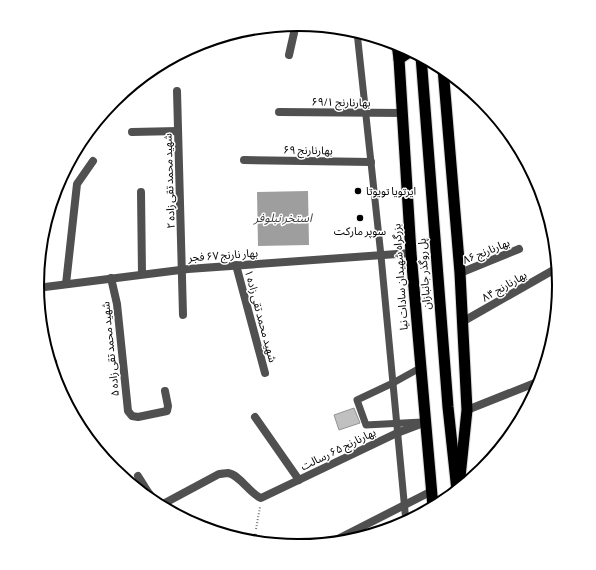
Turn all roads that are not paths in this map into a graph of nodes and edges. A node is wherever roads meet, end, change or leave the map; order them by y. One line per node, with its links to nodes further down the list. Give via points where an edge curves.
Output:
1 (294, 31): 4 (street)
2 (358, 38): 12 (lane)
3 (398, 51): 6 (highway, بزرگراه شهیدان سادات نیا)
4 (289, 55)
5 (405, 55): 6 (highway)
6 (399, 59): 11 (highway, بزرگراه شهیدان سادات نیا)
7 (422, 63): 45 (highway, پل روگذر جانبازان, via 448,407)
8 (444, 77): 25 (highway)
9 (177, 91): 13 (street, شهید محمد تقی زاده ۲)
10 (279, 112): 12 (street, بهارنارنج ۶۹/۱)
11 (403, 113): 12 (street, بهارنارنج ۶۹/۱); 20 (highway, بزرگراه شهیدان سادات نیا)
12 (366, 114): 17 (lane)
13 (178, 131): 14 (street); 23 (street, شهید محمد تقی زاده ۲)
14 (132, 132)
15 (244, 160): 17 (street, بهارنارنج ۶۹)
16 (93, 161): 28 (street, via 77,184)
17 (371, 162): 21 (lane)
18 (141, 192): 26 (street)
19 (520, 249): 25 (street, بهارنارنج ۸۶)
20 (411, 253): 21 (street, بهار نارنج ۶۷ فجر); 32 (highway, بزرگراه شهیدان سادات نیا)
21 (381, 256): 22 (street, بهار نارنج ۶۷ فجر); 34 (lane)
22 (236, 265): 23 (street, بهار نارنج ۶۷ فجر); 33 (street, شهید محمد تقی زاده ۱)
23 (182, 269): 26 (street, بهار نارنج ۶۷ فجر); 30 (street, شهید محمد تقی زاده ۲)
24 (551, 271): 31 (street, بهارنارنج ۸۴)
25 (460, 273): 31 (highway)
26 (142, 274): 27 (street, بهار نارنج ۶۷ فجر)
27 (111, 278): 28 (street, بهار نارنج ۶۷ فجر); 36 (street, شهید محمد تقی زاده ۵, via 117,304 128,411 132,416 138,417 167,411)
28 (66, 284): 29 (street, بهار نارنج ۶۷ فجر)
29 (44, 287)
30 (183, 315)
31 (462, 322): 37 (highway)
32 (420, 368): 34 (lane); 39 (highway, بزرگراه شهیدان سادات نیا)
33 (265, 373)
34 (393, 384): 40 (lane); 40 (lane, via 357,400 366,425)
35 (532, 384): 37 (street)
36 (165, 391)
37 (467, 410): 44 (highway)
38 (255, 417): 43 (street)
39 (426, 422): 40 (lane); 41 (street, بهارنارنج ۶۵ رسالت); 47 (highway, بزرگراه شهیدان سادات نیا)
40 (396, 423): 41 (lane)
41 (397, 433): 43 (street, بهارنارنج ۶۵ رسالت); 50 (lane)
42 (138, 476): 46 (street, بهارنارنج ۶۵ رسالت)
43 (299, 480): 49 (street, بهارنارنج ۶۵ رسالت, via 261,498 255,496 236,476 229,473 218,474)
44 (459, 482)
45 (457, 483)
46 (146, 489)
47 (432, 491): 48 (highway, بزرگراه شهیدان سادات نیا); 50 (street)
48 (433, 500)
49 (166, 502)
50 (404, 505): 51 (lane); 52 (street)
51 (405, 515)
52 (347, 534)

